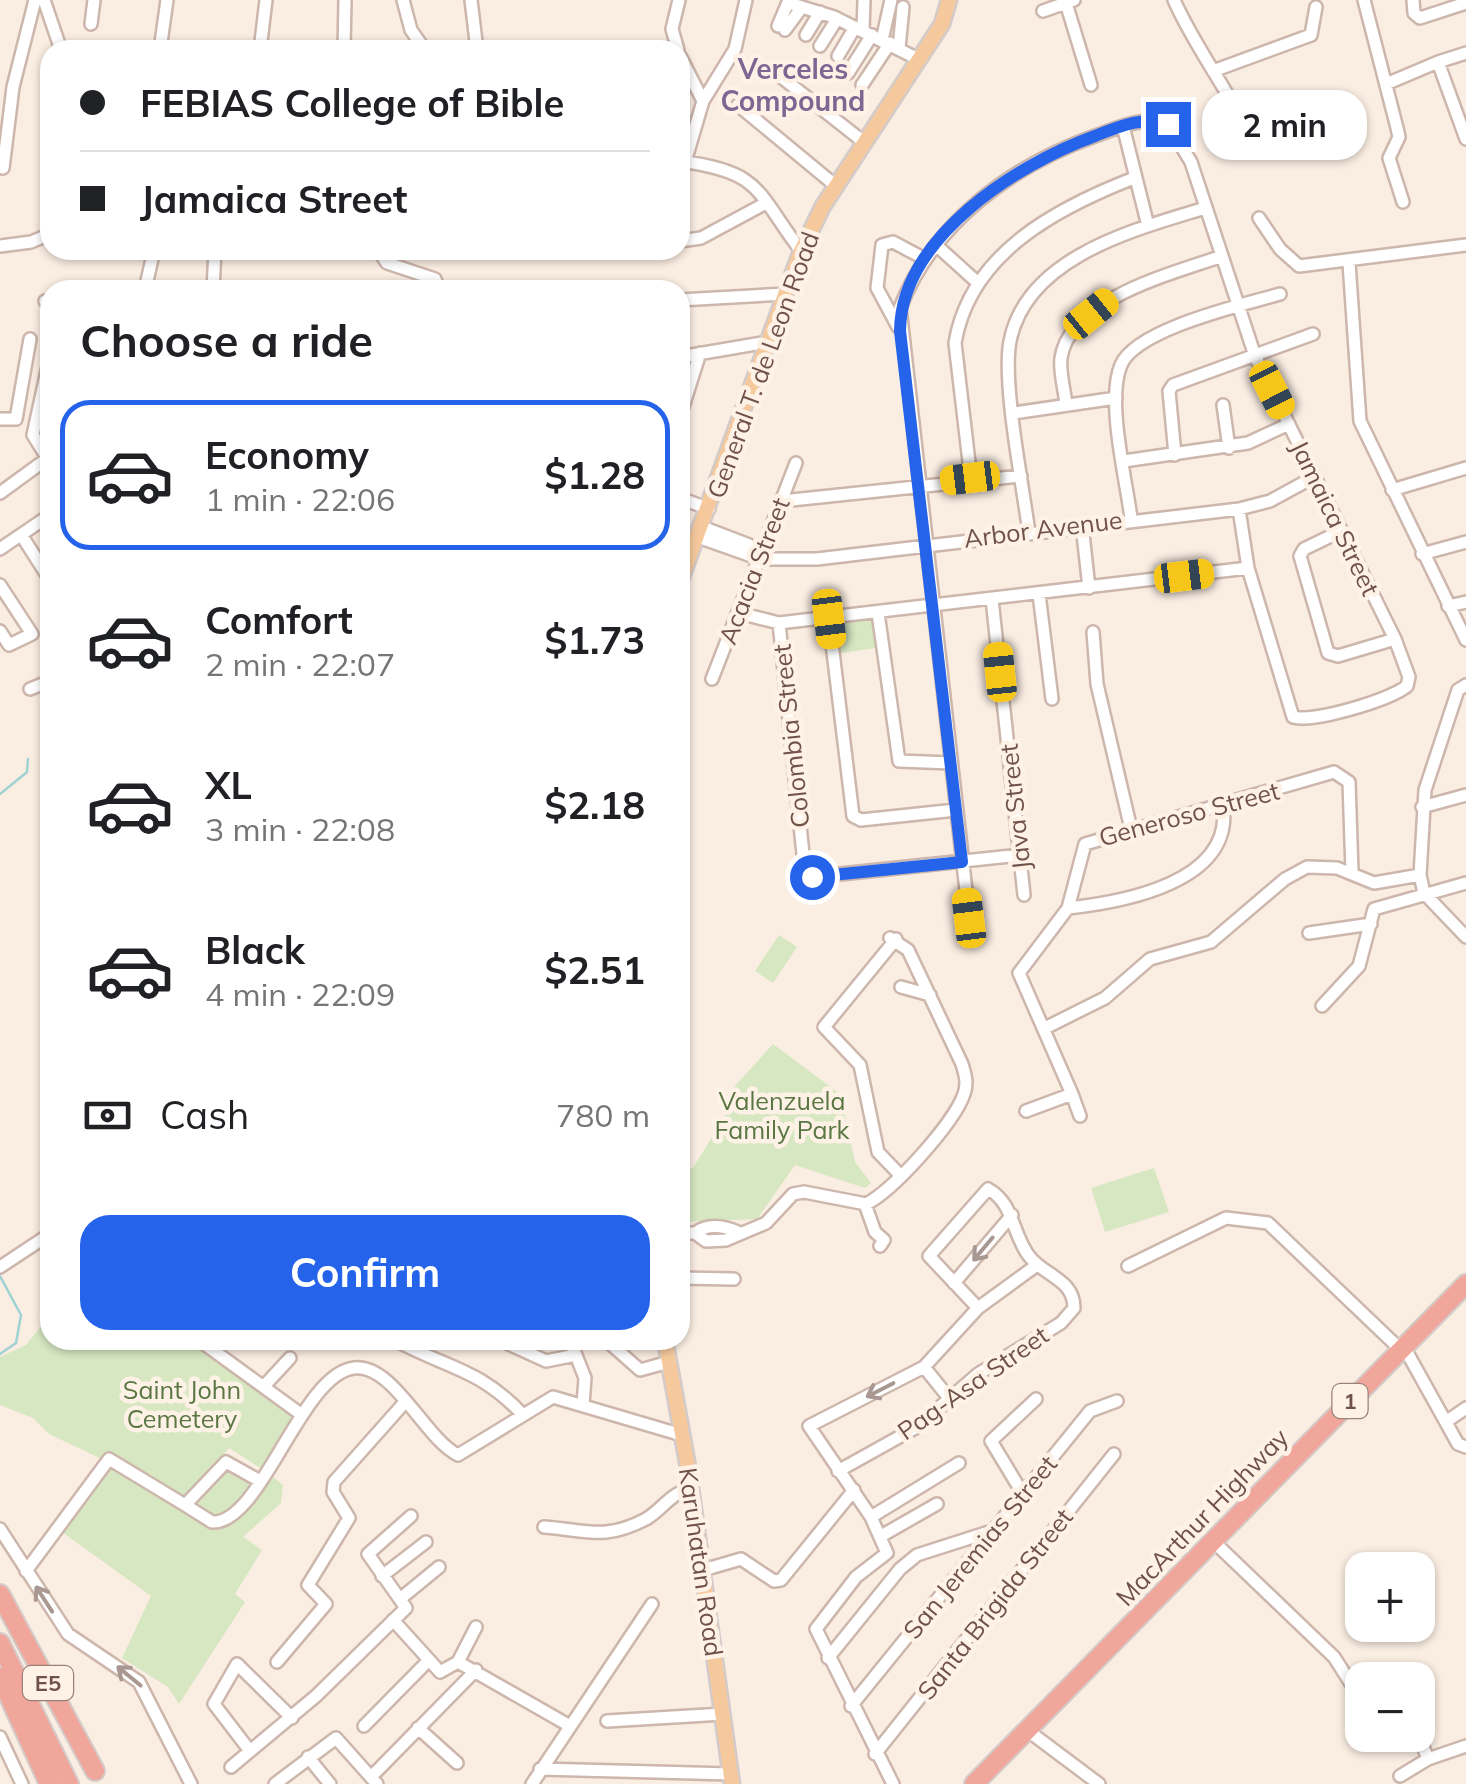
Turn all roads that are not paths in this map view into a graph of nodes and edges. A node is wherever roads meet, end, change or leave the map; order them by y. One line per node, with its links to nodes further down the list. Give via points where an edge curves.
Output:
1 (35, 0): 56 (street, via 13,87)
2 (44, 0): 29 (street)
3 (94, 0): 25 (street)
4 (167, 0): 30 (street)
5 (266, 0): 31 (street)
6 (346, 0): 32 (street)
7 (403, 0): 33 (street)
8 (470, 0): 34 (street)
9 (679, 0): 35 (street)
10 (746, 0): 48 (street, via 735,49)
11 (835, 0): 24 (street)
12 (864, 0): 28 (street)
13 (948, 0): 39 (main road, General T. de Leon Road)
14 (1174, 0): 42 (street)
15 (1364, 0): 45 (street)
16 (1413, 0): 18 (street, via 1417,17)
17 (1070, 1): 22 (street); 47 (street)
18 (1466, 2)
19 (798, 4): 23 (street); 26 (street)
20 (897, 4): 28 (street)
21 (1316, 7): 42 (street, via 1311,35)
22 (1043, 10)
23 (820, 12): 24 (street); 27 (street)
24 (835, 18): 28 (street); 36 (street)
25 (91, 24)
26 (782, 28)
27 (806, 35)
28 (877, 37): 38 (street); 39 (street); 43 (street); 46 (street)
29 (58, 40)
30 (161, 40)
31 (261, 40)
32 (344, 40)
33 (418, 40)
34 (476, 40)
35 (675, 40)
36 (820, 46)
37 (1466, 53): 40 (street)
38 (838, 56)
39 (920, 60): 54 (main road, General T. de Leon Road)
40 (1438, 62): 45 (street); 52 (street)
41 (771, 69): 54 (street)
42 (1212, 70): 51 (street, via 1262,152)
43 (848, 73)
44 (690, 75): 48 (street)
45 (1386, 84): 59 (street, via 1399,137 1389,158)
46 (862, 85)
47 (1090, 85)
48 (703, 101): 53 (street)
49 (738, 105): 58 (street)
50 (1123, 126): 57 (street); 61 (street, Jamaica Street, via 1150,118 1168,124 1182,142); 66 (street, Jamaica Street, via 1055,150 995,186)
51 (1356, 126)
52 (1466, 138)
53 (690, 140)
54 (865, 143): 58 (main road, General T. de Leon Road)
55 (690, 162): 60 (street, via 738,172)
56 (3, 168)
57 (1134, 178): 63 (street); 75 (street, via 1048,218)
58 (836, 186): 69 (main road, General T. de Leon Road)
59 (1403, 202)
60 (766, 203): 65 (street); 69 (street)
61 (1205, 208): 63 (street); 70 (street, Jamaica Street)
62 (1259, 218): 73 (street, via 1299,266)
63 (1148, 226): 92 (street, via 1072,261 1029,302 1010,340)
64 (40, 238): 68 (street)
65 (690, 240)
66 (936, 245): 72 (street, Jamaica Street); 75 (street)
67 (1466, 245): 73 (street)
68 (0, 246)
69 (802, 251): 76 (main road, General T. de Leon Road)
70 (1222, 256): 79 (street, Jamaica Street); 90 (street, via 1125,291 1075,329 1061,358)
71 (385, 260): 74 (street)
72 (925, 260): 80 (street, Jamaica Street, via 900,308); 80 (street, via 893,242 882,245 877,288)
73 (1349, 263): 106 (street, via 1360,421)
74 (435, 280)
75 (978, 283): 104 (street, via 955,343)
76 (784, 294): 78 (street); 83 (main road, General T. de Leon Road)
77 (1280, 294): 79 (street)
78 (690, 299)
79 (1238, 306): 86 (street, Jamaica Street); 88 (street, via 1139,342 1121,364)
80 (900, 331): 105 (street, Jamaica Street)
81 (1313, 334): 86 (street)
82 (30, 339): 93 (street, via 16,418)
83 (768, 342): 84 (street); 111 (main road, General T. de Leon Road)
84 (700, 354): 85 (street); 87 (street)
85 (690, 356)
86 (1255, 356): 94 (street, Jamaica Street); 97 (street, via 1170,387)
87 (690, 385)
88 (1116, 398): 90 (street); 98 (street)
89 (1222, 404): 96 (street)
90 (1066, 405): 92 (street)
91 (40, 413): 95 (street, via 33,436)
92 (1014, 414): 102 (street)
93 (0, 419)
94 (1289, 424): 96 (street); 103 (street, Jamaica Street)
95 (40, 444)
96 (1230, 448): 97 (street)
97 (1175, 455): 98 (street)
98 (1124, 461): 112 (street)
99 (40, 462): 107 (street)
100 (796, 463): 108 (street, Acacia Street)
101 (1466, 468): 106 (street)
102 (1022, 476): 104 (street); 116 (street)
103 (1314, 477): 110 (street, Arbor Avenue); 115 (street, Jamaica Street)
104 (970, 478): 105 (street)
105 (918, 485): 108 (street); 120 (street, Jamaica Street)
106 (1392, 490): 122 (street)
107 (0, 493)
108 (782, 501): 123 (street, Acacia Street)
109 (690, 502): 111 (street)
110 (1238, 508): 112 (street, Arbor Avenue); 126 (street)
111 (709, 510): 117 (main road, General T. de Leon Road)
112 (1131, 518): 114 (street, Arbor Avenue)
113 (40, 522): 118 (street)
114 (1082, 525): 116 (street, Arbor Avenue); 128 (street)
115 (1341, 531): 140 (street, Jamaica Street); 140 (street, via 1300,556 1328,653)
116 (1029, 533): 120 (street, Arbor Avenue)
117 (705, 534): 123 (street, Arbor Avenue); 124 (main road, General T. de Leon Road)
118 (22, 536): 121 (street); 125 (street)
119 (1466, 542): 122 (street)
120 (926, 544): 123 (street, Arbor Avenue, via 817,560); 132 (street, Jamaica Street)
121 (0, 550)
122 (1422, 554): 133 (street)
123 (762, 557): 134 (street, Acacia Street)
124 (690, 563)
125 (40, 564)
126 (1248, 568): 128 (street); 140 (street, Jamaica Street, via 1298,720 1393,696 1407,686)
127 (0, 585): 138 (street, via 32,634 9,645)
128 (1088, 588): 129 (street)
129 (1039, 594): 130 (street); 146 (street)
130 (992, 599): 132 (street); 153 (street, Java Street)
131 (1466, 602): 133 (street)
132 (933, 606): 135 (street); 147 (street, Jamaica Street)
133 (1448, 606): 141 (street)
134 (739, 612): 137 (street); 142 (street, Acacia Street)
135 (878, 613): 136 (street); 147 (street, via 898,760)
136 (829, 619): 137 (street); 151 (street, via 853,816)
137 (779, 624): 154 (street, Colombia Street, via 803,854 812,877)
138 (0, 631)
139 (1092, 632): 152 (street, via 1097,684)
140 (1395, 639)
141 (1466, 640)
142 (712, 679)
143 (40, 684): 145 (street)
144 (1466, 685): 150 (street, via 1441,730)
145 (30, 688)
146 (1052, 699)
147 (950, 763): 151 (street, Jamaica Street)
148 (1466, 796): 150 (street)
149 (1223, 806): 152 (street, Generoso Street); 155 (street, Generoso Street, via 1341,774 1349,782); 160 (street, via 1222,836 1197,868 1127,898)
150 (1422, 807): 156 (street)
151 (956, 810): 154 (street, Jamaica Street)
152 (1132, 829): 160 (street, Generoso Street, via 1084,844)
153 (1020, 855): 154 (street, Colombia Street); 159 (street, Java Street)
154 (962, 862): 161 (street, Jamaica Street)
155 (1352, 872): 156 (street, via 1374,883); 168 (street, via 1321,866 1295,873 1211,942 1150,958 1105,998)
156 (1420, 874): 158 (street)
157 (1466, 883): 158 (street)
158 (1424, 893): 162 (street, via 1374,908); 164 (street)
159 (1024, 895)
160 (1068, 908): 168 (street, Generoso Street, via 1018,973)
161 (969, 918)
162 (1371, 924): 163 (street); 167 (street, via 1359,966)
163 (1309, 933)
164 (1466, 937)
165 (901, 988): 166 (street)
166 (930, 995): 172 (street, via 966,1081 956,1110); 172 (street, via 908,950 893,938 824,1027 860,1065 878,1152)
167 (1322, 1006)
168 (1045, 1028): 169 (street, Generoso Street)
169 (1072, 1094): 170 (street); 171 (street, Generoso Street)
170 (1026, 1111)
171 (1080, 1116)
172 (901, 1176): 173 (street)
173 (865, 1204): 175 (street, via 792,1194 766,1223 712,1241); 177 (street, via 884,1240)
174 (1012, 1216): 179 (street, Pag-Asa Street); 183 (street, one-way to 183); 183 (street, Pag-Asa Street, via 988,1189 929,1256)
175 (690, 1234)
176 (40, 1241): 178 (street)
177 (880, 1246)
178 (1, 1266)
179 (1037, 1266): 185 (street); 198 (street, Pag-Asa Street, via 1072,1292 1069,1316)
180 (1128, 1266): 186 (street, via 1226,1218 1268,1223)
181 (690, 1278): 182 (street)
182 (734, 1278)
183 (954, 1283): 185 (street)
184 (1466, 1284): 186 (highway, MacArthur Highway / 1)
185 (978, 1308): 196 (street)
186 (1402, 1348): 206 (street); 224 (highway, MacArthur Highway / 1)
187 (214, 1350): 197 (street)
188 (417, 1350): 205 (street, via 496,1387)
189 (527, 1350): 193 (street, via 546,1360)
190 (574, 1350): 193 (street)
191 (617, 1350): 195 (street, via 640,1370)
192 (667, 1350): 195 (main road, Karuhatan Road)
193 (576, 1355): 202 (street, via 585,1378)
194 (290, 1358): 197 (street)
195 (669, 1362): 207 (main road, Karuhatan Road)
196 (924, 1367): 198 (street); 211 (street, one-way to 211, via 810,1426)
197 (265, 1385): 204 (street)
198 (949, 1398): 211 (street, Pag-Asa Street, via 917,1427)
199 (1036, 1399): 215 (street, via 990,1446)
200 (1117, 1401): 215 (street, San Jeremias Street, via 1090,1411)
201 (405, 1402): 204 (street, via 376,1372 352,1368 340,1370); 205 (street, via 458,1456); 238 (street, via 334,1482 349,1518 308,1585 326,1604)
202 (582, 1405): 205 (street, via 553,1398); 207 (street)
203 (1466, 1408): 206 (street)
204 (302, 1415): 212 (street)
205 (523, 1415)
206 (1447, 1421): 208 (street)
207 (682, 1434): 213 (main road, Karuhatan Road)
208 (1466, 1447)
209 (1114, 1454): 255 (street, Santa Brigida Street)
210 (958, 1463): 219 (street)
211 (838, 1470): 214 (street)
212 (260, 1481): 217 (street, via 220,1523); 217 (street, via 226,1462)
213 (692, 1488): 220 (street, via 648,1518 600,1536); 227 (main road, Karuhatan Road)
214 (854, 1490): 219 (street); 227 (street, via 781,1580 741,1559)
215 (1023, 1494): 222 (street, San Jeremias Street)
216 (936, 1504): 223 (street)
217 (185, 1505): 228 (street, via 109,1459)
218 (411, 1516): 229 (street, via 368,1554)
219 (871, 1517): 223 (street)
220 (544, 1526)
221 (0, 1530): 228 (street)
222 (994, 1530): 236 (street, via 917,1555); 243 (street, San Jeremias Street)
223 (881, 1536): 236 (street, via 886,1557 856,1577 816,1630)
224 (1213, 1541): 241 (street); 250 (highway, MacArthur Highway / 1)
225 (426, 1542): 229 (street)
226 (439, 1567): 231 (street)
227 (703, 1570): 244 (main road, Karuhatan Road)
228 (26, 1571): 270 (street, one-way to 228, via 139,1682 68,1634)
229 (382, 1576): 231 (street)
230 (0, 1594): 261 (highway, E5)
231 (400, 1599): 233 (street, via 406,1608)
232 (652, 1604): 248 (street)
233 (393, 1620): 237 (street); 245 (street)
234 (476, 1627): 239 (street)
235 (0, 1643): 269 (highway, E5)
236 (828, 1658): 243 (street)
237 (429, 1660): 239 (street, via 442,1673); 247 (street)
238 (278, 1662)
239 (458, 1662): 240 (street)
240 (476, 1670): 248 (street); 249 (street)
241 (1345, 1674)
242 (0, 1676): 268 (highway)
243 (851, 1706): 255 (street)
244 (723, 1714): 246 (street); 263 (main road, Karuhatan Road)
245 (292, 1718): 253 (street); 253 (street, via 237,1664 214,1704)
246 (607, 1721)
247 (364, 1726)
248 (570, 1726): 260 (street)
249 (418, 1728): 258 (street); 264 (street)
250 (1027, 1730): 266 (highway, MacArthur Highway / 1); 274 (street)
251 (0, 1737): 267 (street)
252 (1466, 1746): 257 (street)
253 (250, 1751): 259 (street)
254 (1425, 1752): 257 (street)
255 (875, 1754): 273 (street)
256 (308, 1756): 264 (street, via 336,1738); 265 (street); 271 (street)
257 (1428, 1759): 262 (street)
258 (457, 1763)
259 (231, 1767)
260 (540, 1769): 263 (street); 272 (street)
261 (96, 1771)
262 (1400, 1776)
263 (732, 1779)
264 (375, 1780)
265 (282, 1782)
266 (976, 1783)
267 (22, 1784)
268 (49, 1784)
269 (68, 1784)
270 (191, 1784)
271 (330, 1784)
272 (532, 1784)
273 (893, 1784)
274 (1099, 1784)

